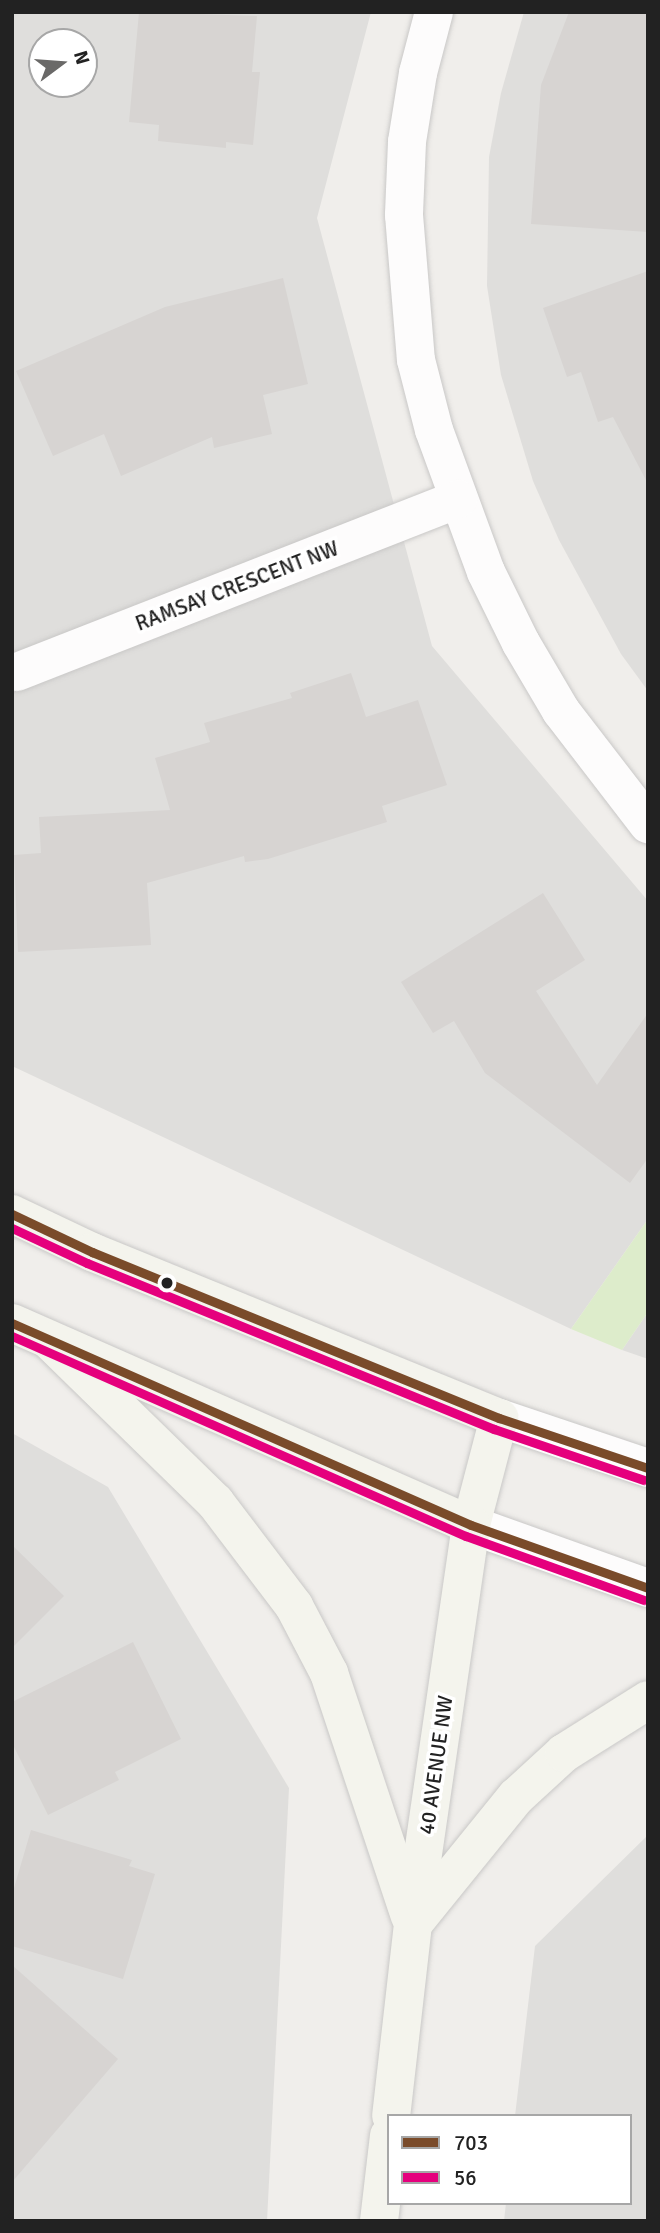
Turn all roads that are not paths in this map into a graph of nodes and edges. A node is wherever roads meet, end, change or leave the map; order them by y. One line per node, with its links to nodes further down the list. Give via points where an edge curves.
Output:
1 (434, 12): 2 (street, via 407,142 407,288 419,372)
2 (458, 499): 3 (street, RAMSAY CRESCENT NW); 4 (street, via 486,572 521,643 561,711)
3 (17, 672)
4 (648, 824)
5 (12, 1214): 8 (main road, via 92,1252)
6 (12, 1323): 7 (main road)
7 (50, 1341): 10 (main road); 13 (main road, via 215,1502 294,1606 329,1673)
8 (499, 1418): 9 (street); 10 (main road, 40 AVENUE NW)
9 (648, 1468)
10 (471, 1525): 11 (street); 13 (main road, 40 AVENUE NW)
11 (648, 1588)
12 (648, 1700): 13 (main road, via 564,1753 516,1797)
13 (413, 1924): 14 (main road, 40 AVENUE NW)
14 (391, 2114)
15 (387, 2153): 16 (main road)
16 (379, 2221)

